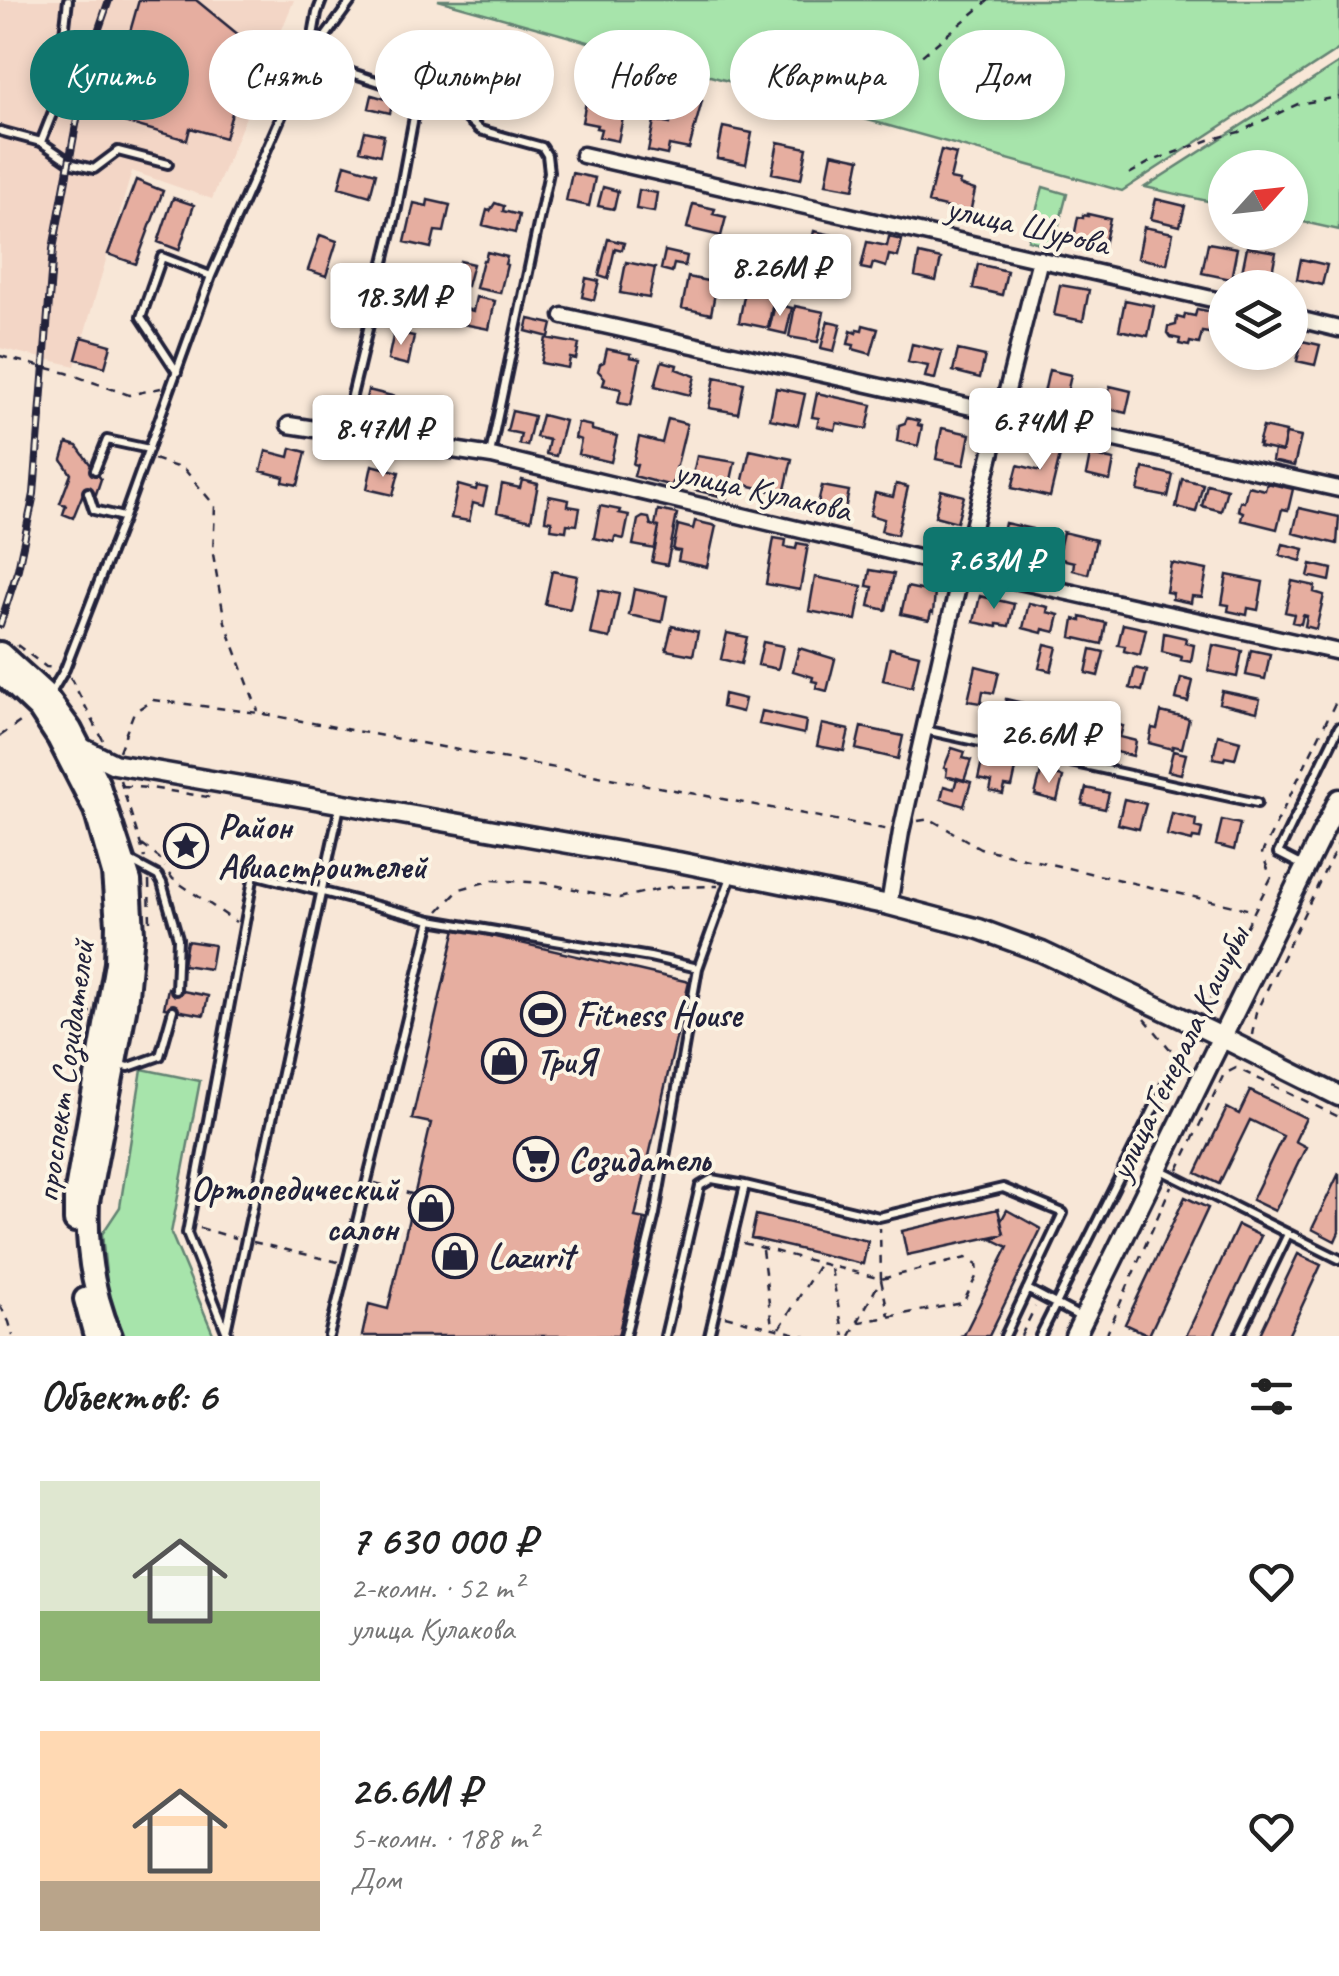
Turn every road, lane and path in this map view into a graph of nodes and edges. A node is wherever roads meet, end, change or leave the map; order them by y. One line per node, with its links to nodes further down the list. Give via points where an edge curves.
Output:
1 (68, 0): 13 (lane, via 56,104)
2 (322, 0): 5 (lane)
3 (352, 0): 6 (lane)
4 (989, 0): 7 (path)
5 (315, 30)
6 (330, 30)
7 (919, 58)
8 (1339, 97): 16 (path, via 1298,104)
9 (280, 120): 18 (lane)
10 (413, 120): 28 (lane)
11 (469, 120): 30 (lane, via 480,130 542,147 549,172)
12 (0, 131): 13 (lane)
13 (41, 142): 15 (lane, via 73,164 94,169 118,152)
14 (583, 155): 17 (street, улица Шурова)
15 (168, 164)
16 (1129, 174)
17 (1040, 259): 19 (street, улица Шурова); 26 (street)
18 (211, 276): 24 (lane); 24 (lane, via 162,257 141,317)
19 (1208, 298)
20 (562, 316): 26 (street)
21 (1308, 321): 22 (street)
22 (1339, 329)
23 (0, 356): 25 (path, via 129,394)
24 (178, 372): 25 (lane)
25 (172, 385): 29 (lane)
26 (1002, 414): 32 (street); 35 (street)
27 (288, 425): 28 (street, улица Кулакова)
28 (344, 434): 35 (street, улица Кулакова, via 492,456)
29 (147, 453): 31 (lane, via 106,440); 34 (lane); 41 (path, via 186,470 215,506 213,554 225,622)
30 (490, 454)
31 (96, 470)
32 (1339, 488)
33 (88, 492): 34 (lane, via 94,510)
34 (124, 517): 40 (lane, via 65,668)
35 (964, 569): 36 (street, улица Кулакова); 43 (street)
36 (1339, 652)
37 (0, 654): 40 (main road)
38 (0, 672): 40 (main road)
39 (1339, 695): 70 (path, via 1262,853 1271,878)
40 (43, 704): 44 (path); 45 (main road); 108 (main road, проспект Созидателей, via 95,810 116,894 111,1000 75,1197 79,1274)
41 (259, 713): 46 (path, via 152,700 134,712); 53 (path)
42 (1339, 727): 57 (lane, via 1278,853)
43 (924, 730): 50 (lane); 53 (street)
44 (0, 736)
45 (80, 747): 46 (street); 52 (main road)
46 (114, 764): 51 (street); 52 (street)
47 (122, 786): 49 (path)
48 (1339, 799): 57 (street, улица Генерала Кашубы)
49 (225, 800)
50 (1258, 803)
51 (341, 804): 59 (street); 60 (lane)
52 (108, 813): 56 (main road)
53 (901, 832): 61 (street); 62 (path, via 930,818 980,848)
54 (1339, 842): 72 (path, via 1256,1012)
55 (141, 844): 64 (path, via 173,879)
56 (123, 857): 66 (lane, via 162,883 178,938); 74 (main road, via 132,933)
57 (1306, 867): 71 (street, улица Генерала Кашубы)
58 (688, 879): 59 (path)
59 (730, 880): 61 (street); 63 (path, via 619,898 493,880 460,889); 65 (lane)
60 (322, 893): 63 (lane); 64 (lane, via 254,874); 89 (lane)
61 (889, 906): 70 (street, via 1042,952)
62 (1252, 910)
63 (431, 920): 65 (lane); 93 (lane)
64 (244, 927): 86 (lane)
65 (698, 968): 111 (lane, via 655,1214)
66 (176, 990)
67 (90, 1010): 78 (path)
68 (173, 1010): 74 (lane, via 160,1056 129,1066)
69 (1139, 1012): 73 (path)
70 (1196, 1025): 71 (street); 73 (path)
71 (1222, 1037): 72 (street); 75 (street, улица Генерала Кашубы)
72 (1246, 1049): 76 (path); 79 (street)
73 (1180, 1053): 75 (path)
74 (114, 1063): 109 (main road, via 87,1228 94,1284)
75 (1208, 1066): 81 (street, улица Генерала Кашубы)
76 (1236, 1068): 80 (path); 81 (path, via 1224,1074)
77 (1173, 1070): 98 (lane)
78 (76, 1078)
79 (1339, 1096)
80 (1339, 1117)
81 (1166, 1172): 87 (lane); 103 (street, улица Генерала Кашубы); 120 (path)
82 (374, 1182): 84 (path)
83 (745, 1186): 85 (lane); 88 (lane); 112 (lane, via 712,1179 700,1186)
84 (414, 1195)
85 (880, 1217): 95 (path); 96 (lane, via 1003,1188 1063,1213)
86 (188, 1225): 89 (path); 106 (lane)
87 (1288, 1234): 91 (lane); 121 (lane)
88 (732, 1240): 90 (path); 100 (lane)
89 (246, 1241): 93 (path); 106 (lane)
90 (762, 1248): 92 (path); 104 (path)
91 (1339, 1258)
92 (820, 1263): 94 (path); 105 (path)
93 (347, 1264): 110 (lane)
94 (830, 1266): 95 (path); 115 (path)
95 (880, 1279): 101 (path); 101 (path, via 966,1258 978,1266 963,1303); 102 (path)
96 (1028, 1289): 97 (lane); 117 (lane)
97 (1040, 1296): 98 (lane); 118 (path)
98 (1055, 1304): 103 (lane); 119 (lane)
99 (0, 1305): 107 (path)
100 (714, 1313): 104 (path); 113 (lane)
101 (889, 1317): 102 (path)
102 (855, 1323): 116 (path)
103 (1079, 1327)
104 (772, 1328): 105 (path)
105 (780, 1330): 114 (path)
106 (227, 1333)
107 (14, 1336)
108 (95, 1336)
109 (111, 1336)
110 (329, 1336)
111 (625, 1336)
112 (665, 1336)
113 (708, 1336)
114 (805, 1336)
115 (844, 1336)
116 (850, 1336)
117 (1005, 1336)
118 (1021, 1336)
119 (1040, 1336)
120 (1106, 1336)
121 (1239, 1336)

